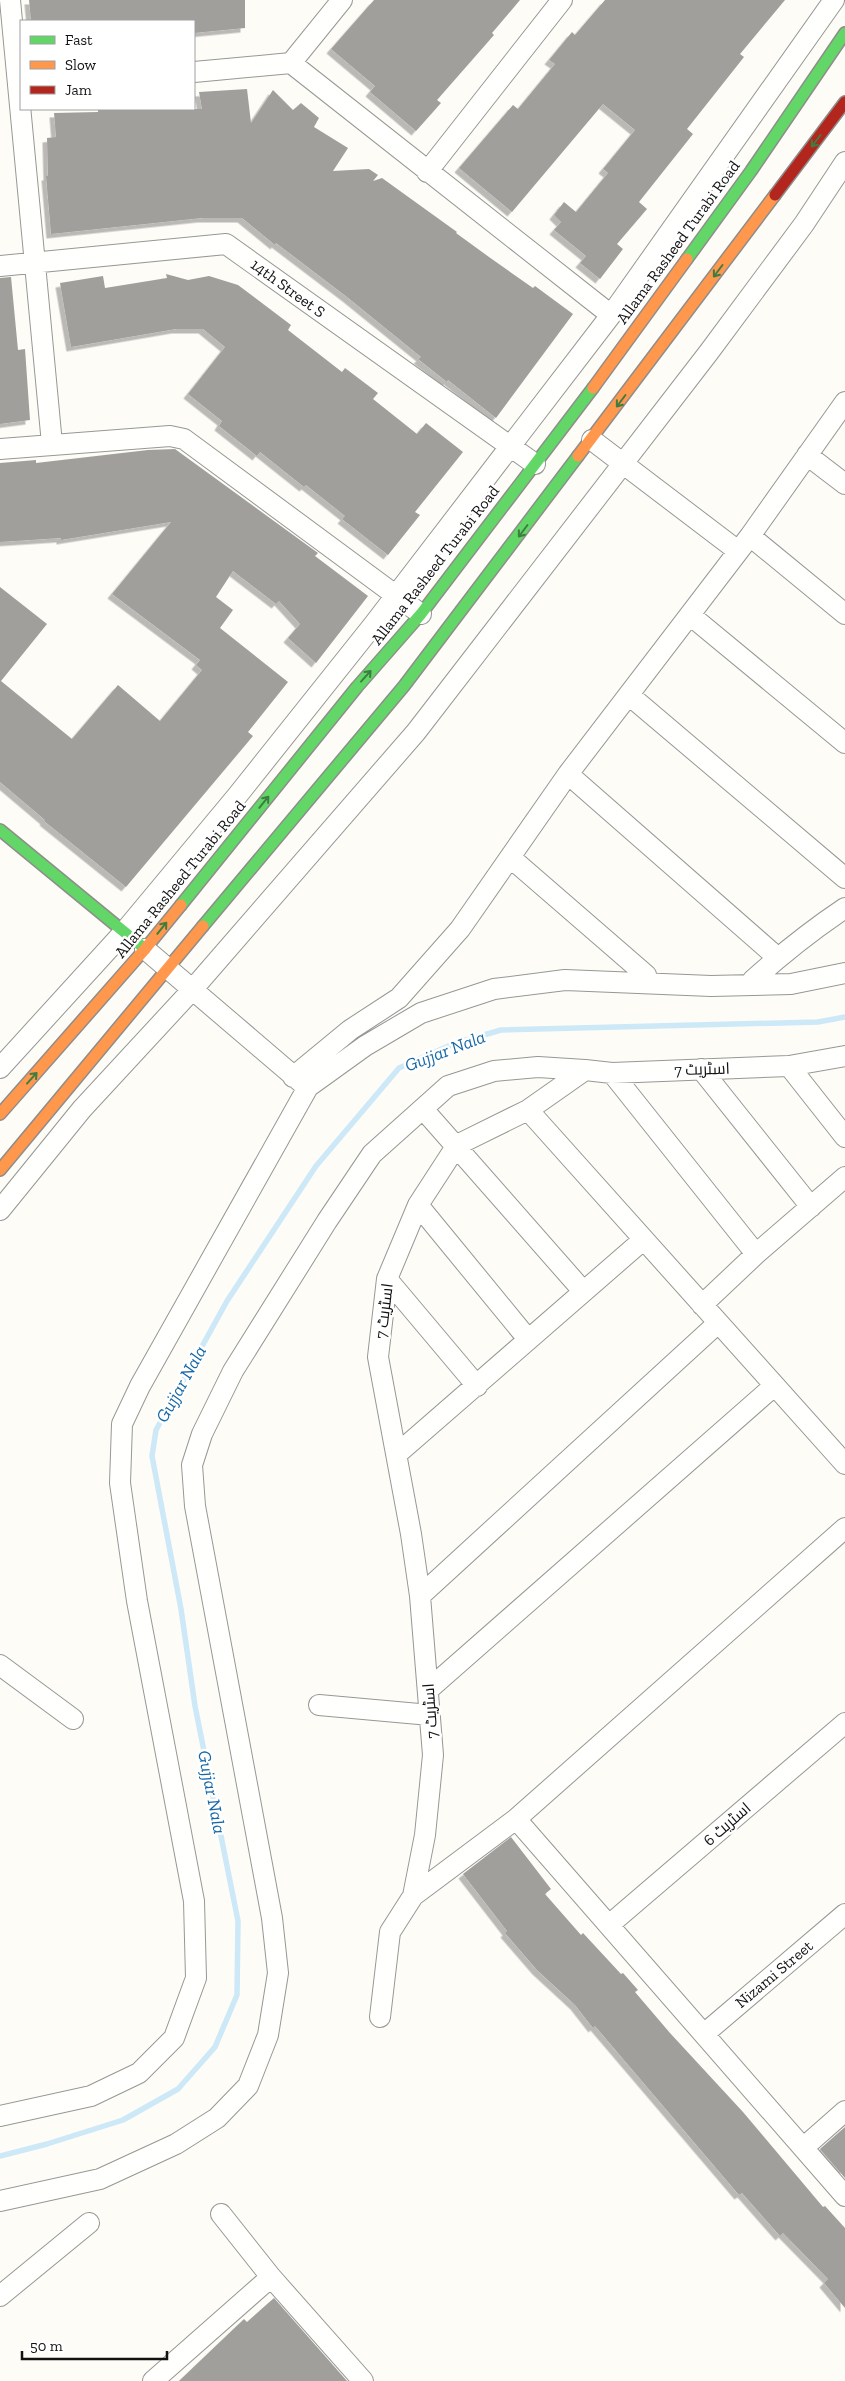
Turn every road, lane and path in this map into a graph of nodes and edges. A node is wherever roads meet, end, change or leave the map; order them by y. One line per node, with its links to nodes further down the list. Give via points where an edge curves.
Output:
1 (10, 0): 8 (street)
2 (342, 0): 6 (street)
3 (562, 0): 11 (street)
4 (834, 0): 14 (street)
5 (845, 34): 21 (main road, Allama Rasheed Turabi Road, via 751,170)
6 (291, 63): 7 (street); 11 (street)
7 (195, 72)
8 (13, 87): 12 (street)
9 (845, 102): 16 (main road, one-way to 16)
10 (845, 162): 22 (street, via 804,224)
11 (427, 172): 14 (street)
12 (36, 263): 13 (street, 14th Street S); 17 (street); 18 (street, 14th Street S, via 226,244)
13 (0, 266)
14 (611, 315): 18 (street)
15 (845, 402): 20 (street)
16 (592, 440): 22 (street); 40 (main road, one-way to 40, via 404,686)
17 (52, 444): 19 (street); 26 (street, via 170,436 184,439)
18 (509, 447): 21 (street, 14th Street S); 26 (street)
19 (0, 449)
20 (807, 455): 23 (street); 24 (street)
21 (535, 464): 27 (main road, Allama Rasheed Turabi Road)
22 (624, 465): 25 (street); 44 (street, via 416,732)
23 (845, 484)
24 (750, 536): 25 (street); 28 (street)
25 (738, 551): 29 (street)
26 (396, 596): 27 (street); 37 (street)
27 (421, 614): 38 (main road, Allama Rasheed Turabi Road, one-way to 27, via 357,687)
28 (845, 614)
29 (690, 615): 30 (street); 31 (street)
30 (628, 695): 32 (street); 35 (street)
31 (845, 743)
32 (568, 774): 34 (street); 39 (street)
33 (0, 830): 37 (main road)
34 (511, 858): 42 (street, via 646,975); 45 (street, via 460,929 398,998)
35 (845, 878)
36 (845, 908): 39 (street)
37 (124, 932): 38 (main road); 49 (street)
38 (145, 949): 40 (street); 56 (main road, Allama Rasheed Turabi Road, one-way to 38)
39 (778, 958): 43 (street, via 753,980)
40 (168, 970): 44 (street); 59 (main road)
41 (845, 973): 43 (street, via 791,984)
42 (645, 983): 43 (street); 46 (street, via 565,980 494,989 421,1013)
43 (753, 985)
44 (192, 990): 53 (street); 63 (street, via 82,1110)
45 (350, 1030): 46 (street); 53 (street)
46 (365, 1046): 53 (street)
47 (844, 1056): 48 (street, اسٹریٹ 7)
48 (789, 1066): 50 (street, اسٹریٹ 7); 57 (street)
49 (0, 1068)
50 (701, 1069): 52 (street, اسٹریٹ 7); 62 (street)
51 (584, 1070): 52 (street, اسٹریٹ 7); 54 (street, اسٹریٹ 7, via 538,1067 494,1070 448,1086); 55 (street)
52 (612, 1073): 65 (street)
53 (301, 1082): 90 (street, via 122,1424 120,1483 137,1602 194,1901 196,1978 174,2038 139,2073 91,2096)
54 (423, 1108): 58 (street); 93 (street, اسٹریٹ 7, via 372,1154 327,1221 233,1371 202,1434 192,1465 195,1506 272,1918 278,1973 268,2035 248,2086 217,2118 176,2144 100,2179)
55 (528, 1110): 58 (street); 64 (street)
56 (0, 1114)
57 (845, 1137)
58 (457, 1144): 61 (street, اسٹریٹ 7); 67 (street)
59 (0, 1170)
60 (845, 1177): 62 (street)
61 (418, 1205): 66 (street, اسٹریٹ 7); 70 (street)
62 (811, 1207): 65 (street)
63 (0, 1210)
64 (643, 1240): 67 (street); 68 (street)
65 (756, 1254): 68 (street)
66 (387, 1279): 71 (street); 73 (street, اسٹریٹ 7, via 378,1357)
67 (583, 1291): 70 (street)
68 (702, 1305): 69 (street)
69 (718, 1323): 72 (street); 76 (street)
70 (527, 1338): 71 (street)
71 (478, 1386): 73 (street)
72 (774, 1386): 74 (street); 78 (street)
73 (397, 1454): 76 (street, اسٹریٹ 7)
74 (845, 1464)
75 (845, 1528): 83 (street, اسٹریٹ 7)
76 (420, 1596): 78 (street, اسٹریٹ 7)
77 (0, 1665): 81 (street)
78 (428, 1690): 80 (street, اسٹریٹ 7)
79 (319, 1705): 80 (street)
80 (430, 1715): 84 (street, اسٹریٹ 7, via 433,1755 425,1835)
81 (73, 1719)
82 (845, 1723): 86 (street, اسٹریٹ 6)
83 (516, 1819): 84 (street, اسٹریٹ 7); 86 (street)
84 (413, 1896): 87 (street, اسٹریٹ 7, via 390,1932)
85 (845, 1914): 88 (street, Nizami Street)
86 (609, 1926): 88 (street)
87 (380, 2017)
88 (704, 2034): 91 (street)
89 (845, 2111): 91 (street)
90 (0, 2116)
91 (803, 2148): 92 (street)
92 (845, 2196)
93 (0, 2201)
94 (221, 2214): 96 (street)
95 (89, 2224): 97 (street)
96 (271, 2277): 98 (street); 99 (street)
97 (0, 2296)
98 (153, 2381)
99 (363, 2381)

